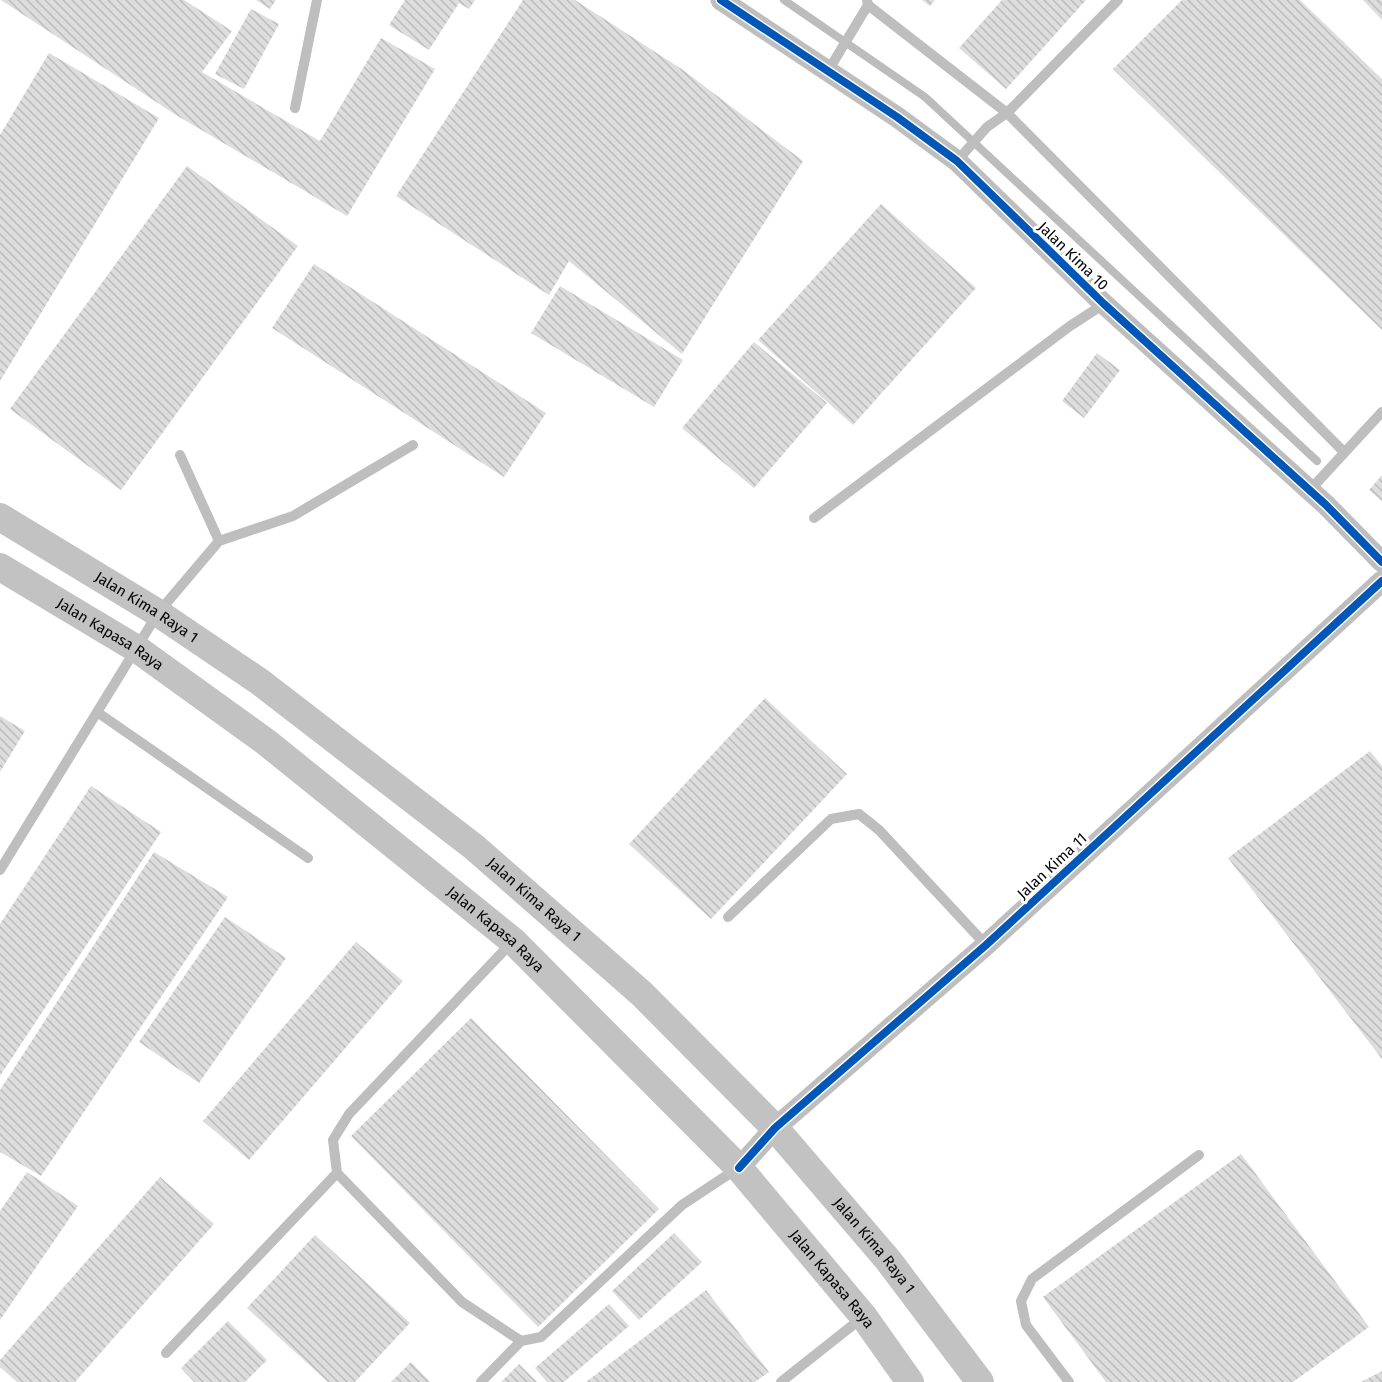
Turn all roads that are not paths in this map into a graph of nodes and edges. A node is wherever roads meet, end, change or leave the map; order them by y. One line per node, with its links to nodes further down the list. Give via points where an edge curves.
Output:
1 (317, 0): 6 (lane)
2 (721, 0): 5 (street, Jalan Kima 10)
3 (1118, 0): 7 (lane)
4 (867, 3): 5 (lane); 7 (lane)
5 (828, 71): 8 (street, Jalan Kima 10)
6 (295, 108)
7 (1007, 113): 8 (lane, via 987,127); 12 (lane)
8 (963, 154): 9 (street, Jalan Kima 10)
9 (1104, 304): 14 (street, Jalan Kima 10); 16 (lane)
10 (1382, 412): 12 (lane)
11 (413, 445): 17 (lane, via 293,516)
12 (1343, 451): 14 (lane)
13 (180, 454): 17 (lane)
14 (1310, 490): 18 (street, Jalan Kima 10)
15 (0, 517): 21 (main road, Jalan Kima Raya 1)
16 (814, 518)
17 (219, 541): 21 (lane)
18 (1382, 562)
19 (0, 567): 22 (main road, Jalan Kapasa Raya)
20 (1382, 581): 28 (street, Jalan Kima 11)
21 (158, 613): 22 (lane); 29 (main road, Jalan Kima Raya 1, via 260,682 474,847 642,994)
22 (137, 649): 23 (lane); 27 (main road, Jalan Kapasa Raya, via 266,742)
23 (97, 712): 24 (lane); 25 (lane)
24 (308, 858)
25 (0, 870)
26 (728, 917): 28 (lane, via 831,819 859,814 879,830)
27 (513, 941): 31 (main road, Jalan Kapasa Raya); 32 (lane, via 349,1114 333,1140)
28 (986, 945): 29 (street, Jalan Kima 11)
29 (775, 1128): 31 (street, Jalan Kima 11); 39 (main road, Jalan Kima Raya 1, via 888,1260)
30 (1199, 1155): 40 (lane, via 1032,1279 1021,1301 1026,1325)
31 (739, 1168): 33 (main road, Jalan Kapasa Raya); 34 (lane, via 682,1205 541,1337)
32 (337, 1173): 34 (lane, via 462,1302); 35 (lane)
33 (864, 1317): 37 (lane); 38 (main road, Jalan Kapasa Raya)
34 (521, 1341): 36 (lane)
35 (166, 1353)
36 (482, 1382)
37 (781, 1382)
38 (910, 1382)
39 (980, 1382)
40 (1069, 1382)

